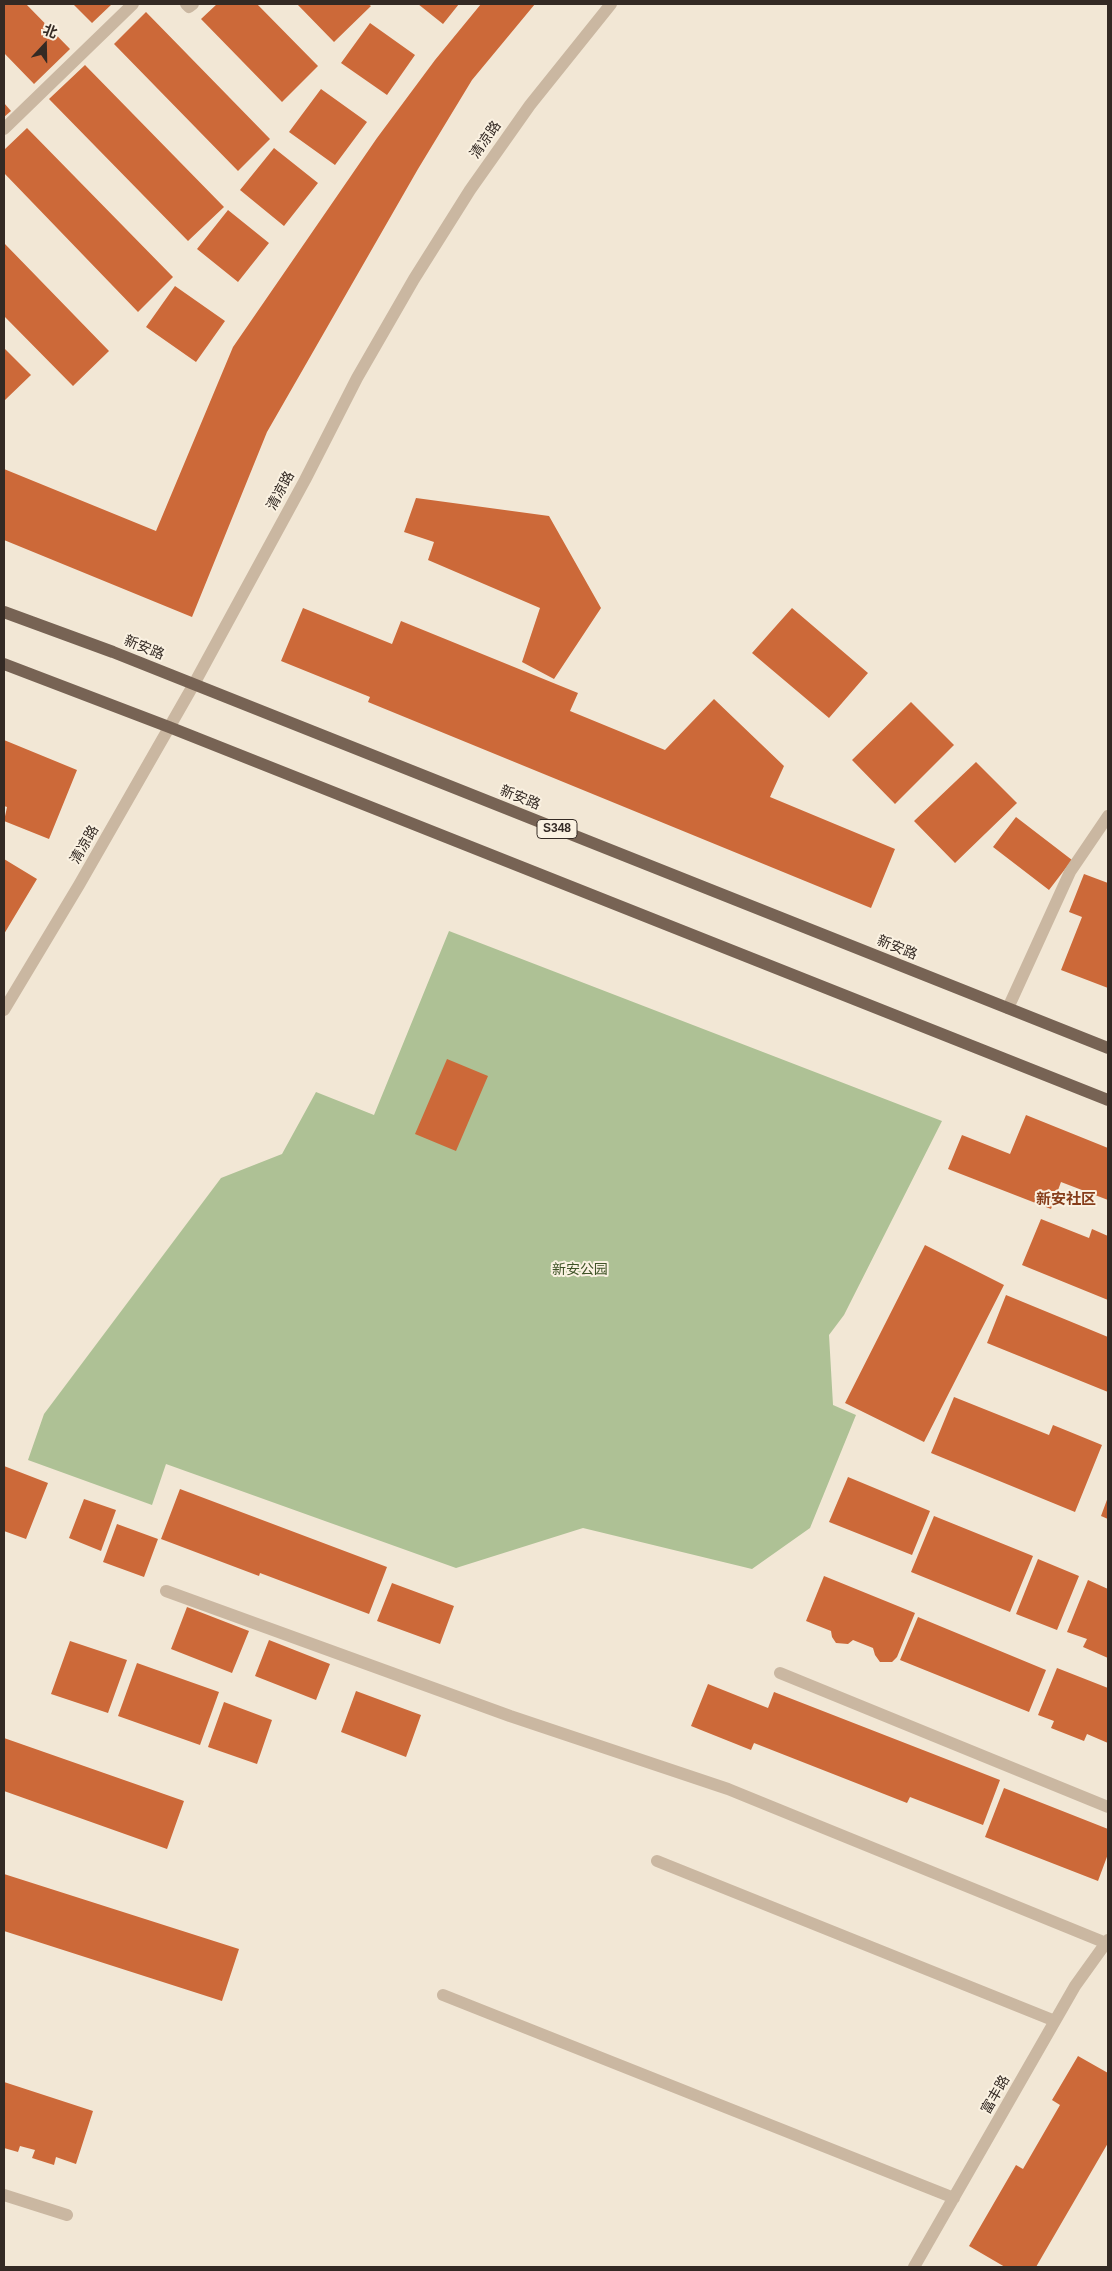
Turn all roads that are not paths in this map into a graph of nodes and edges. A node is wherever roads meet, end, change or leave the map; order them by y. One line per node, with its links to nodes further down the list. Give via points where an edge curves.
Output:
1 (134, 4): 5 (street)
2 (186, 4): 3 (street, via 189,7)
3 (193, 4)
4 (611, 4): 8 (street, 清凉路, via 530,105 470,190 414,279 357,378)
5 (4, 129)
6 (4, 612): 8 (main road, 新安路 / S348)
7 (4, 664): 9 (main road)
8 (194, 684): 9 (street, 清凉路); 11 (main road, 新安路 / S348)
9 (170, 727): 12 (street, 清凉路); 14 (main road)
10 (1108, 816): 11 (street, via 1070,872)
11 (1008, 1008): 13 (main road, 新安路 / S348)
12 (4, 1010)
13 (1108, 1048)
14 (1108, 1100)
15 (166, 1591): 19 (street, via 510,1716 728,1789)
16 (780, 1673): 17 (street)
17 (1108, 1807)
18 (656, 1861): 21 (street)
19 (1107, 1941): 21 (street, 富丰路, via 1075,1986)
20 (443, 1995): 23 (street)
21 (1056, 2021): 23 (street, 富丰路)
22 (4, 2195): 24 (street)
23 (954, 2198): 25 (street, 富丰路)
24 (67, 2215)
25 (914, 2267)

